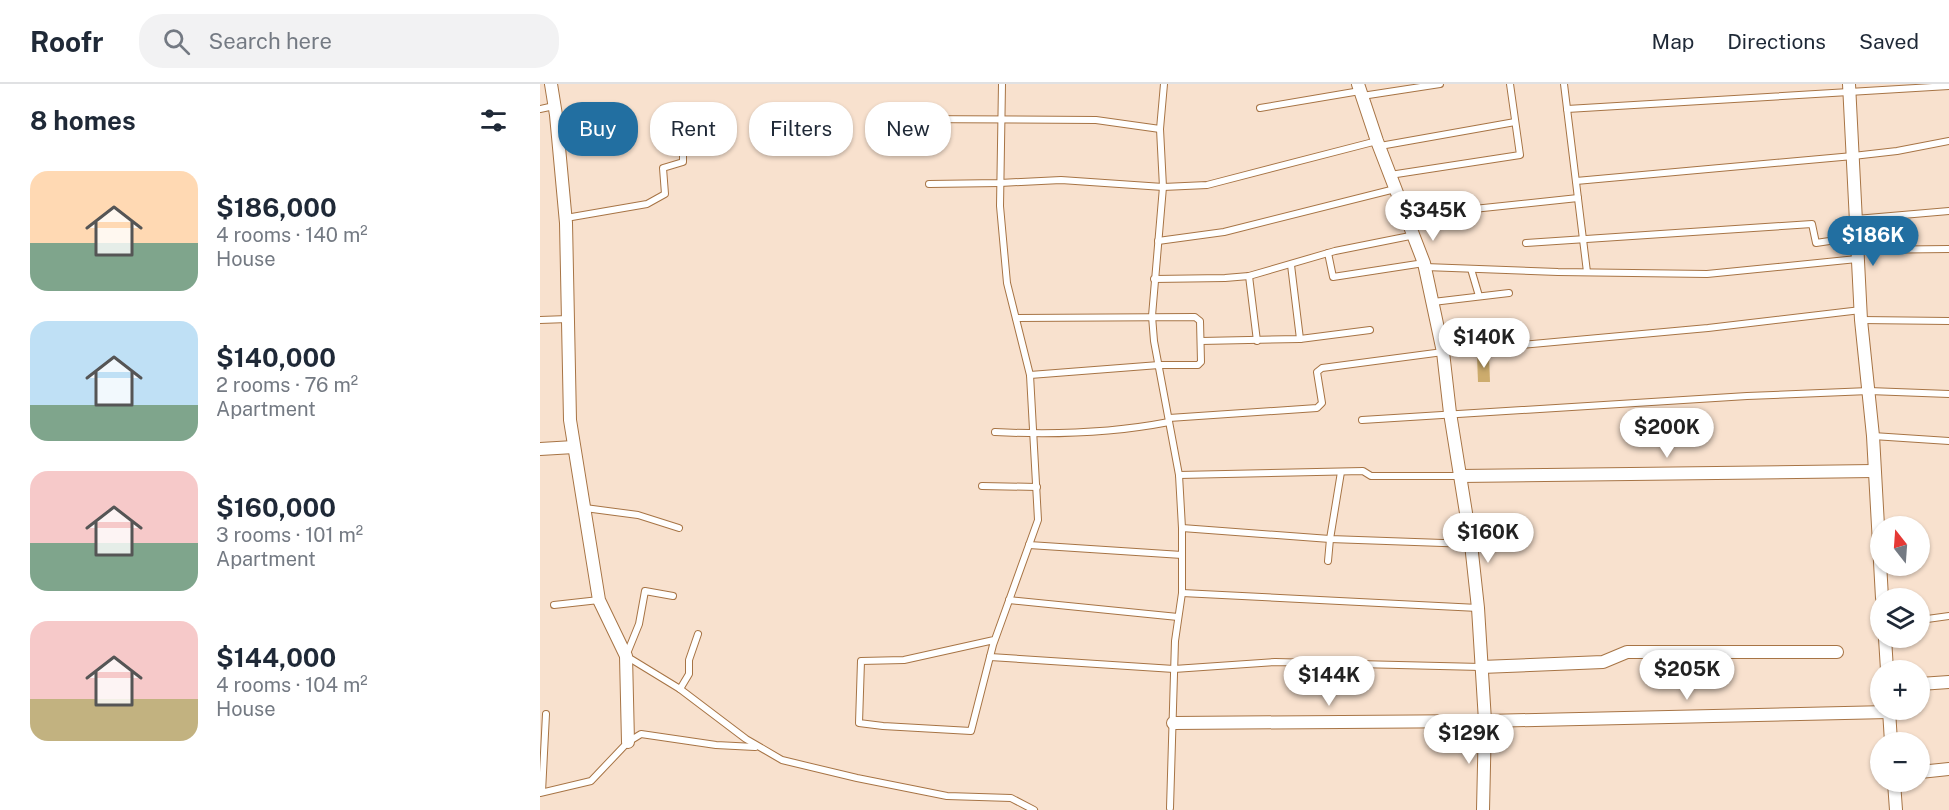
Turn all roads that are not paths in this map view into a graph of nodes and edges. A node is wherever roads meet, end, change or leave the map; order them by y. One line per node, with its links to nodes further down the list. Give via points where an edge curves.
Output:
1 (551, 84): 10 (street)
2 (1002, 84): 15 (lane)
3 (1164, 84): 17 (lane)
4 (1440, 84): 9 (lane)
5 (1510, 84): 16 (lane)
6 (1564, 84): 13 (lane)
7 (1949, 86): 8 (lane)
8 (1849, 88): 13 (lane); 21 (street)
9 (1360, 90): 11 (lane); 19 (street)
10 (555, 106): 12 (lane); 31 (street)
11 (1260, 108)
12 (540, 109)
13 (1567, 109): 23 (lane)
14 (951, 120): 15 (lane)
15 (1001, 120): 17 (lane, via 1096,120); 24 (lane)
16 (1515, 122): 19 (lane); 22 (lane, via 1520,155)
17 (1160, 129): 26 (lane)
18 (1949, 141): 21 (lane)
19 (1378, 144): 22 (street); 26 (lane, via 1207,185)
20 (683, 156): 31 (lane, via 683,162 663,168 664,194 647,204)
21 (1853, 156): 23 (lane); 32 (street)
22 (1390, 175): 27 (street)
23 (1576, 181): 28 (lane)
24 (1000, 183): 25 (lane); 26 (lane, via 1061,180); 51 (lane, via 1007,283)
25 (929, 184)
26 (1162, 187): 35 (lane)
27 (1395, 189): 30 (street); 35 (lane, via 1224,232)
28 (1578, 198): 30 (lane); 34 (lane)
29 (1949, 211): 32 (lane)
30 (1407, 216): 33 (street)
31 (565, 218): 52 (street)
32 (1856, 219): 37 (street)
33 (1415, 235): 39 (lane); 40 (street)
34 (1583, 238): 36 (lane); 37 (lane, via 1812,224 1816,243); 43 (lane)
35 (1158, 241): 45 (lane)
36 (1526, 243)
37 (1857, 249): 38 (lane); 43 (lane, via 1707,274); 49 (street)
38 (1949, 249)
39 (1328, 253): 40 (lane, via 1333,277); 41 (lane)
40 (1425, 265): 42 (lane); 48 (street)
41 (1291, 266): 44 (lane); 56 (lane)
42 (1471, 269): 43 (lane); 47 (lane)
43 (1587, 272)
44 (1249, 276): 45 (lane); 58 (lane)
45 (1154, 279): 50 (lane)
46 (1509, 293): 47 (lane)
47 (1479, 296): 48 (lane)
48 (1432, 302): 59 (street)
49 (1861, 315): 54 (lane); 59 (lane); 62 (street)
50 (1152, 316): 51 (lane); 57 (lane, via 1198,318); 60 (lane)
51 (1016, 318): 61 (lane)
52 (568, 319): 53 (lane); 71 (street)
53 (540, 320)
54 (1949, 321)
55 (1370, 330): 56 (lane)
56 (1300, 339): 58 (lane)
57 (1201, 341): 58 (lane); 60 (lane, via 1200,364)
58 (1257, 341)
59 (1443, 352): 64 (street); 65 (lane, via 1318,370 1322,403 1317,408)
60 (1159, 365): 61 (lane); 65 (lane)
61 (1030, 375): 68 (lane)
62 (1869, 391): 63 (lane); 64 (lane); 69 (street)
63 (1949, 394)
64 (1450, 413): 66 (lane); 76 (street)
65 (1169, 420): 68 (lane, via 1131,429); 75 (lane)
66 (1362, 420)
67 (995, 432): 68 (lane)
68 (1033, 434): 78 (lane)
69 (1873, 436): 70 (lane); 73 (street)
70 (1949, 441)
71 (574, 447): 72 (street); 79 (street)
72 (540, 449)
73 (1874, 471): 76 (street); 87 (street)
74 (1341, 472): 75 (lane); 76 (lane); 82 (lane)
75 (1179, 475): 81 (lane)
76 (1460, 476): 84 (street)
77 (982, 486): 78 (lane)
78 (1036, 487): 83 (lane, via 1038,520)
79 (584, 508): 80 (lane, via 638,515); 90 (street)
80 (679, 528)
81 (1182, 528): 82 (lane); 85 (lane)
82 (1329, 539): 84 (lane); 86 (lane)
83 (1029, 544): 85 (lane); 91 (lane)
84 (1471, 544): 93 (street)
85 (1182, 555): 88 (lane)
86 (1328, 561)
87 (1881, 588)
88 (1182, 593): 93 (lane); 95 (lane)
89 (673, 596): 100 (lane, via 645,591 639,624)
90 (599, 600): 92 (lane); 100 (street)
91 (1009, 600): 95 (lane); 98 (lane)
92 (554, 605)
93 (1478, 608): 102 (street)
94 (1949, 616): 96 (lane)
95 (1178, 617): 103 (lane)
96 (1930, 619)
97 (698, 634): 106 (lane, via 689,660 689,674)
98 (994, 640): 101 (lane); 101 (lane, via 904,660 861,661 859,723 971,731)
99 (1837, 652): 102 (street, via 1627,652 1603,662)
100 (626, 657): 106 (lane); 111 (street)
101 (990, 657): 103 (lane)
102 (1481, 667): 103 (lane, via 1275,662); 109 (street)
103 (1174, 669): 110 (lane)
104 (1949, 682): 105 (street)
105 (1930, 683)
106 (680, 689): 112 (lane)
107 (1870, 711): 109 (street)
108 (546, 714): 115 (lane)
109 (1485, 721): 110 (street); 119 (street)
110 (1173, 723): 117 (lane)
111 (628, 742): 112 (lane, via 641,734); 115 (lane, via 591,781)
112 (759, 747): 118 (lane, via 782,760 857,778 947,796 1011,798)
113 (1949, 769): 114 (street)
114 (1930, 771)
115 (541, 792)
116 (1895, 792): 120 (street)
117 (1170, 808)
118 (1034, 810)
119 (1483, 810)
120 (1896, 810)

